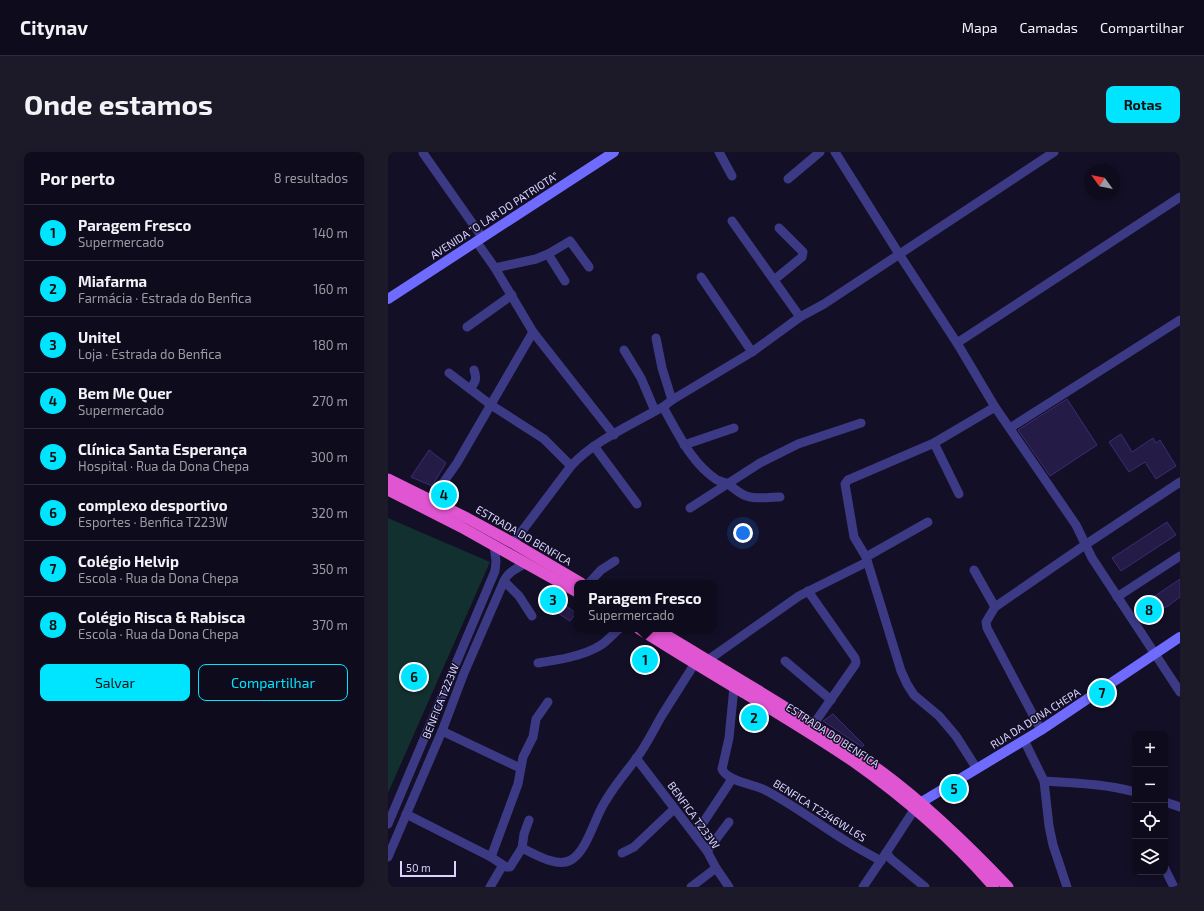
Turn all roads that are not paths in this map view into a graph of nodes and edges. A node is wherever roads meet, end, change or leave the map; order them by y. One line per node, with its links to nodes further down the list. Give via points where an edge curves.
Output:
1 (614, 152): 12 (main road, AVENIDA "O LAR DO PATRIOTA")
2 (719, 152): 7 (street)
3 (820, 152): 8 (street)
4 (835, 152): 14 (street)
5 (1054, 152): 14 (street)
6 (423, 153): 12 (street)
7 (732, 176)
8 (788, 179)
9 (1180, 197): 27 (street)
10 (732, 221): 18 (street)
11 (779, 228): 18 (street, via 803,255)
12 (479, 239): 16 (street); 21 (main road, AVENIDA "O LAR DO PATRIOTA")
13 (548, 254): 15 (street, via 570,241); 16 (street); 19 (street)
14 (899, 254): 22 (street); 27 (street)
15 (589, 267)
16 (495, 268): 20 (street)
17 (701, 277): 29 (street)
18 (774, 280): 22 (street)
19 (565, 281)
20 (512, 295): 24 (street); 25 (street)
21 (388, 299)
22 (800, 317): 29 (street)
23 (1180, 320): 39 (street)
24 (467, 327)
25 (533, 332): 34 (street); 40 (street)
26 (656, 338): 33 (street)
27 (957, 344): 35 (street)
28 (624, 350): 36 (street)
29 (752, 352): 33 (street)
30 (474, 370): 32 (street, via 477,378)
31 (449, 373): 32 (street)
32 (470, 389): 34 (street)
33 (672, 400): 36 (street)
34 (491, 405): 44 (street, via 544,439); 51 (street, via 457,463)
35 (995, 407): 39 (street); 41 (street)
36 (659, 409): 40 (street); 42 (street)
37 (861, 423): 47 (street, via 798,444 760,463)
38 (734, 428): 42 (street)
39 (1010, 428): 57 (street, via 1076,524)
40 (614, 435): 43 (street)
41 (934, 443): 49 (street); 59 (street, via 848,480 845,484 854,537)
42 (684, 445): 47 (street, via 697,463)
43 (594, 446): 44 (street); 52 (street)
44 (571, 466): 55 (street)
45 (388, 479): 51 (highway, ESTRADA DO BENFICA)
46 (1180, 482): 57 (street)
47 (727, 484): 50 (street, via 745,496); 53 (street)
48 (388, 490): 56 (highway, ESTRADA DO BENFICA)
49 (959, 494)
50 (780, 497)
51 (431, 500): 55 (highway, ESTRADA DO BENFICA)
52 (637, 504)
53 (690, 508)
54 (928, 522): 59 (street)
55 (513, 543): 63 (highway, ESTRADA DO BENFICA)
56 (494, 545): 61 (highway, ESTRADA DO BENFICA); 101 (street, via 495,570)
57 (1085, 545): 68 (street); 69 (street)
58 (1180, 556): 68 (street)
59 (866, 560): 67 (street); 90 (street, via 907,684 914,695 939,716 956,736)
60 (615, 561): 64 (street)
61 (526, 563): 65 (street, BENFICA T223W, via 510,572); 66 (highway, ESTRADA DO BENFICA)
62 (974, 570): 69 (street)
63 (576, 580)
64 (592, 580)
65 (504, 581): 70 (street, via 519,596); 86 (street, BENFICA T223W)
66 (574, 590)
67 (808, 591): 76 (street, via 791,600); 82 (street, via 856,662)
68 (1117, 597): 75 (street)
69 (995, 607): 85 (street, via 986,622 987,628)
70 (532, 616)
71 (616, 632): 78 (street, via 596,648 562,659)
72 (644, 632): 79 (highway, ESTRADA DO BENFICA)
73 (661, 632): 76 (highway, ESTRADA DO BENFICA)
74 (1180, 637): 75 (main road, RUA DA DONA CHEPA)
75 (1155, 654): 81 (street); 85 (main road, RUA DA DONA CHEPA)
76 (708, 660): 84 (highway, ESTRADA DO BENFICA)
77 (785, 661): 82 (street)
78 (538, 663)
79 (695, 663): 80 (highway, ESTRADA DO BENFICA); 88 (street)
80 (734, 687): 91 (street, BENFICA T2346W.L6S, via 729,738 722,769); 95 (highway, ESTRADA DO BENFICA, via 854,762)
81 (1180, 692)
82 (831, 700): 84 (street)
83 (548, 702): 89 (street, via 536,719 533,737)
84 (813, 725): 95 (highway, ESTRADA DO BENFICA, via 883,773)
85 (1041, 730): 87 (main road, RUA DA DONA CHEPA)
86 (442, 731): 89 (street); 98 (street, BENFICA T223W)
87 (1024, 740): 90 (main road, RUA DA DONA CHEPA); 92 (street)
88 (636, 758): 97 (street, BENFICA T233W); 103 (street, via 611,792 583,846 571,860 558,862)
89 (520, 768): 107 (street, via 518,784)
90 (977, 769): 95 (main road, RUA DA DONA CHEPA)
91 (732, 779): 102 (street); 108 (street, BENFICA T2346W.L6S, via 757,786 784,800 846,842)
92 (1044, 781): 93 (street, via 1090,784); 119 (street, via 1053,845)
93 (1132, 791)
94 (1168, 803): 96 (street)
95 (917, 806): 108 (street); 117 (highway, ESTRADA DO BENFICA); 118 (highway, ESTRADA DO BENFICA, via 944,824)
96 (1180, 807)
97 (674, 809): 102 (street, BENFICA T233W); 105 (street, via 634,847)
98 (406, 814): 106 (street, BENFICA T223W); 107 (street)
99 (529, 820): 103 (street)
100 (730, 822): 104 (street)
101 (388, 824)
102 (695, 835): 104 (street, BENFICA T233W)
103 (522, 848): 109 (street, via 510,867)
104 (707, 851): 110 (street, BENFICA T233W)
105 (622, 853)
106 (388, 857)
107 (490, 857): 109 (street)
108 (883, 857): 115 (street); 116 (street, BENFICA T2346W.L6S, via 891,859)
109 (503, 865): 112 (street)
110 (716, 868): 113 (street); 114 (street, BENFICA T233W)
111 (1168, 875): 120 (street)
112 (490, 887)
113 (691, 887)
114 (729, 887)
115 (862, 887)
116 (925, 887)
117 (994, 887)
118 (1008, 887)
119 (1068, 887)
120 (1174, 887)

